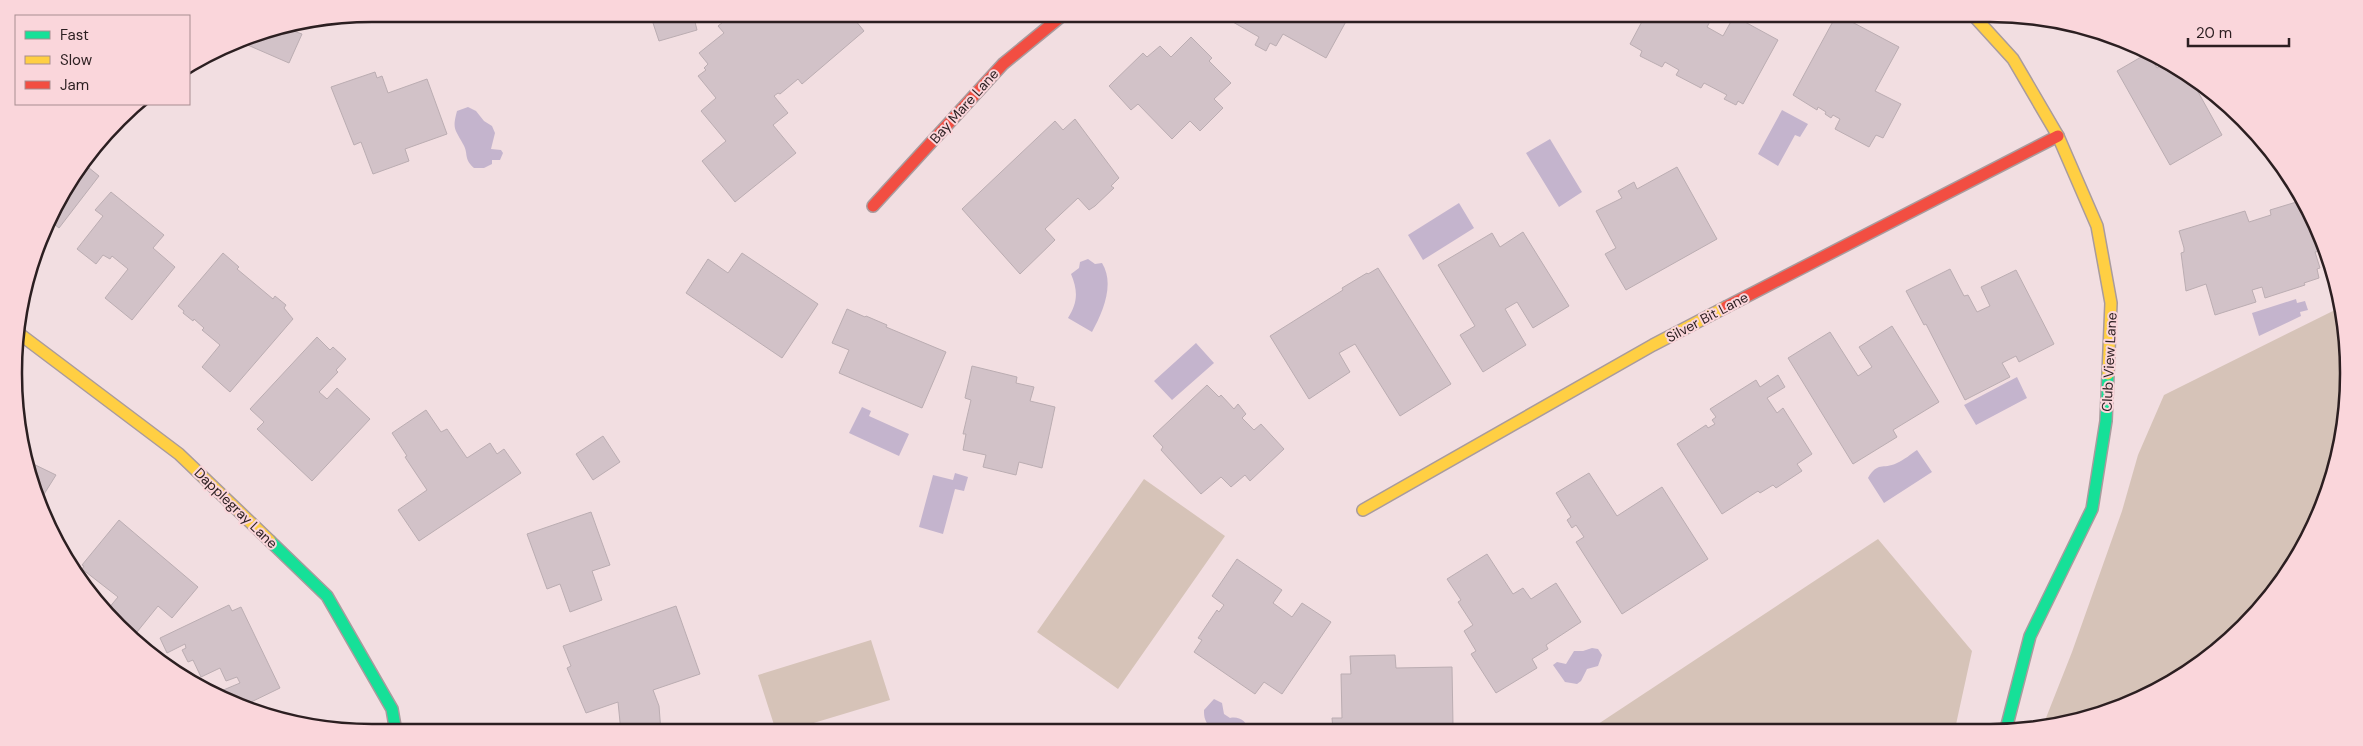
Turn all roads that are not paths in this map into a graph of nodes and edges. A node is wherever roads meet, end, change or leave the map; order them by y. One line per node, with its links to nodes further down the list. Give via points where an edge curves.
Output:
1 (1054, 22): 4 (street, Bay Mare Lane, via 1003,64)
2 (1979, 22): 3 (street, Club View Lane, via 2013,59)
3 (2058, 136): 6 (street, Silver Bit Lane, via 1653,345); 7 (street, Club View Lane, via 2097,226 2112,303 2106,421 2092,509 2030,636)
4 (873, 206)
5 (24, 337): 8 (street, Dapplegray Lane, via 179,454 327,596 392,709)
6 (1364, 510)
7 (2007, 723)
8 (395, 724)

